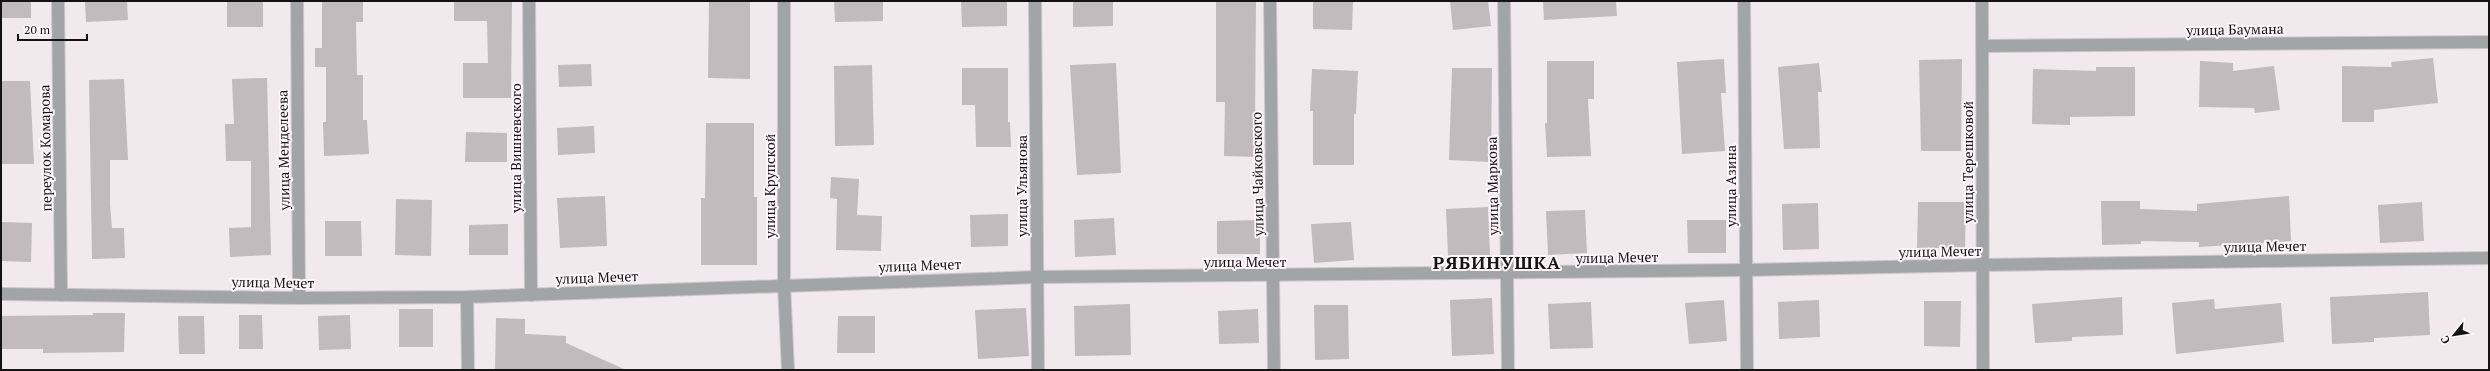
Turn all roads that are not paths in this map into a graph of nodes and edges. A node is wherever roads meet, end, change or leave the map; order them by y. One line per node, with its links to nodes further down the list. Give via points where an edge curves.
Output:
1 (58, 1): 21 (street, переулок Комарова)
2 (297, 1): 23 (street, улица Менделеева)
3 (529, 1): 20 (street, улица Вишневского)
4 (784, 1): 18 (street, улица Крупской)
5 (1035, 1): 17 (street, улица Ульянова)
6 (1270, 1): 16 (street, улица Чайковского)
7 (1504, 1): 15 (street, улица Маркова)
8 (1744, 1): 14 (street, улица Азина)
9 (1982, 1): 11 (street, улица Терешковой)
10 (2489, 42): 11 (street, улица Баумана)
11 (1982, 46): 13 (street, улица Терешковой)
12 (2489, 258): 13 (street, улица Мечет)
13 (1983, 265): 14 (street, улица Мечет); 30 (street, улица Терешковой)
14 (1746, 270): 15 (street, улица Мечет); 29 (street, улица Азина)
15 (1508, 273): 16 (street, улица Мечет); 28 (street, улица Маркова)
16 (1273, 276): 17 (street, улица Мечет); 27 (street, улица Чайковского)
17 (1037, 277): 18 (street, улица Мечет); 26 (street, улица Ульянова)
18 (784, 284): 20 (street, улица Мечет); 25 (street, улица Крупской)
19 (1, 294): 21 (street, улица Мечет)
20 (531, 294): 22 (street, улица Мечет)
21 (61, 295): 23 (street, улица Мечет)
22 (467, 297): 23 (street, улица Мечет); 24 (street)
23 (299, 298)
24 (468, 370)
25 (788, 370)
26 (1038, 370)
27 (1274, 370)
28 (1508, 370)
29 (1747, 370)
30 (1983, 370)

